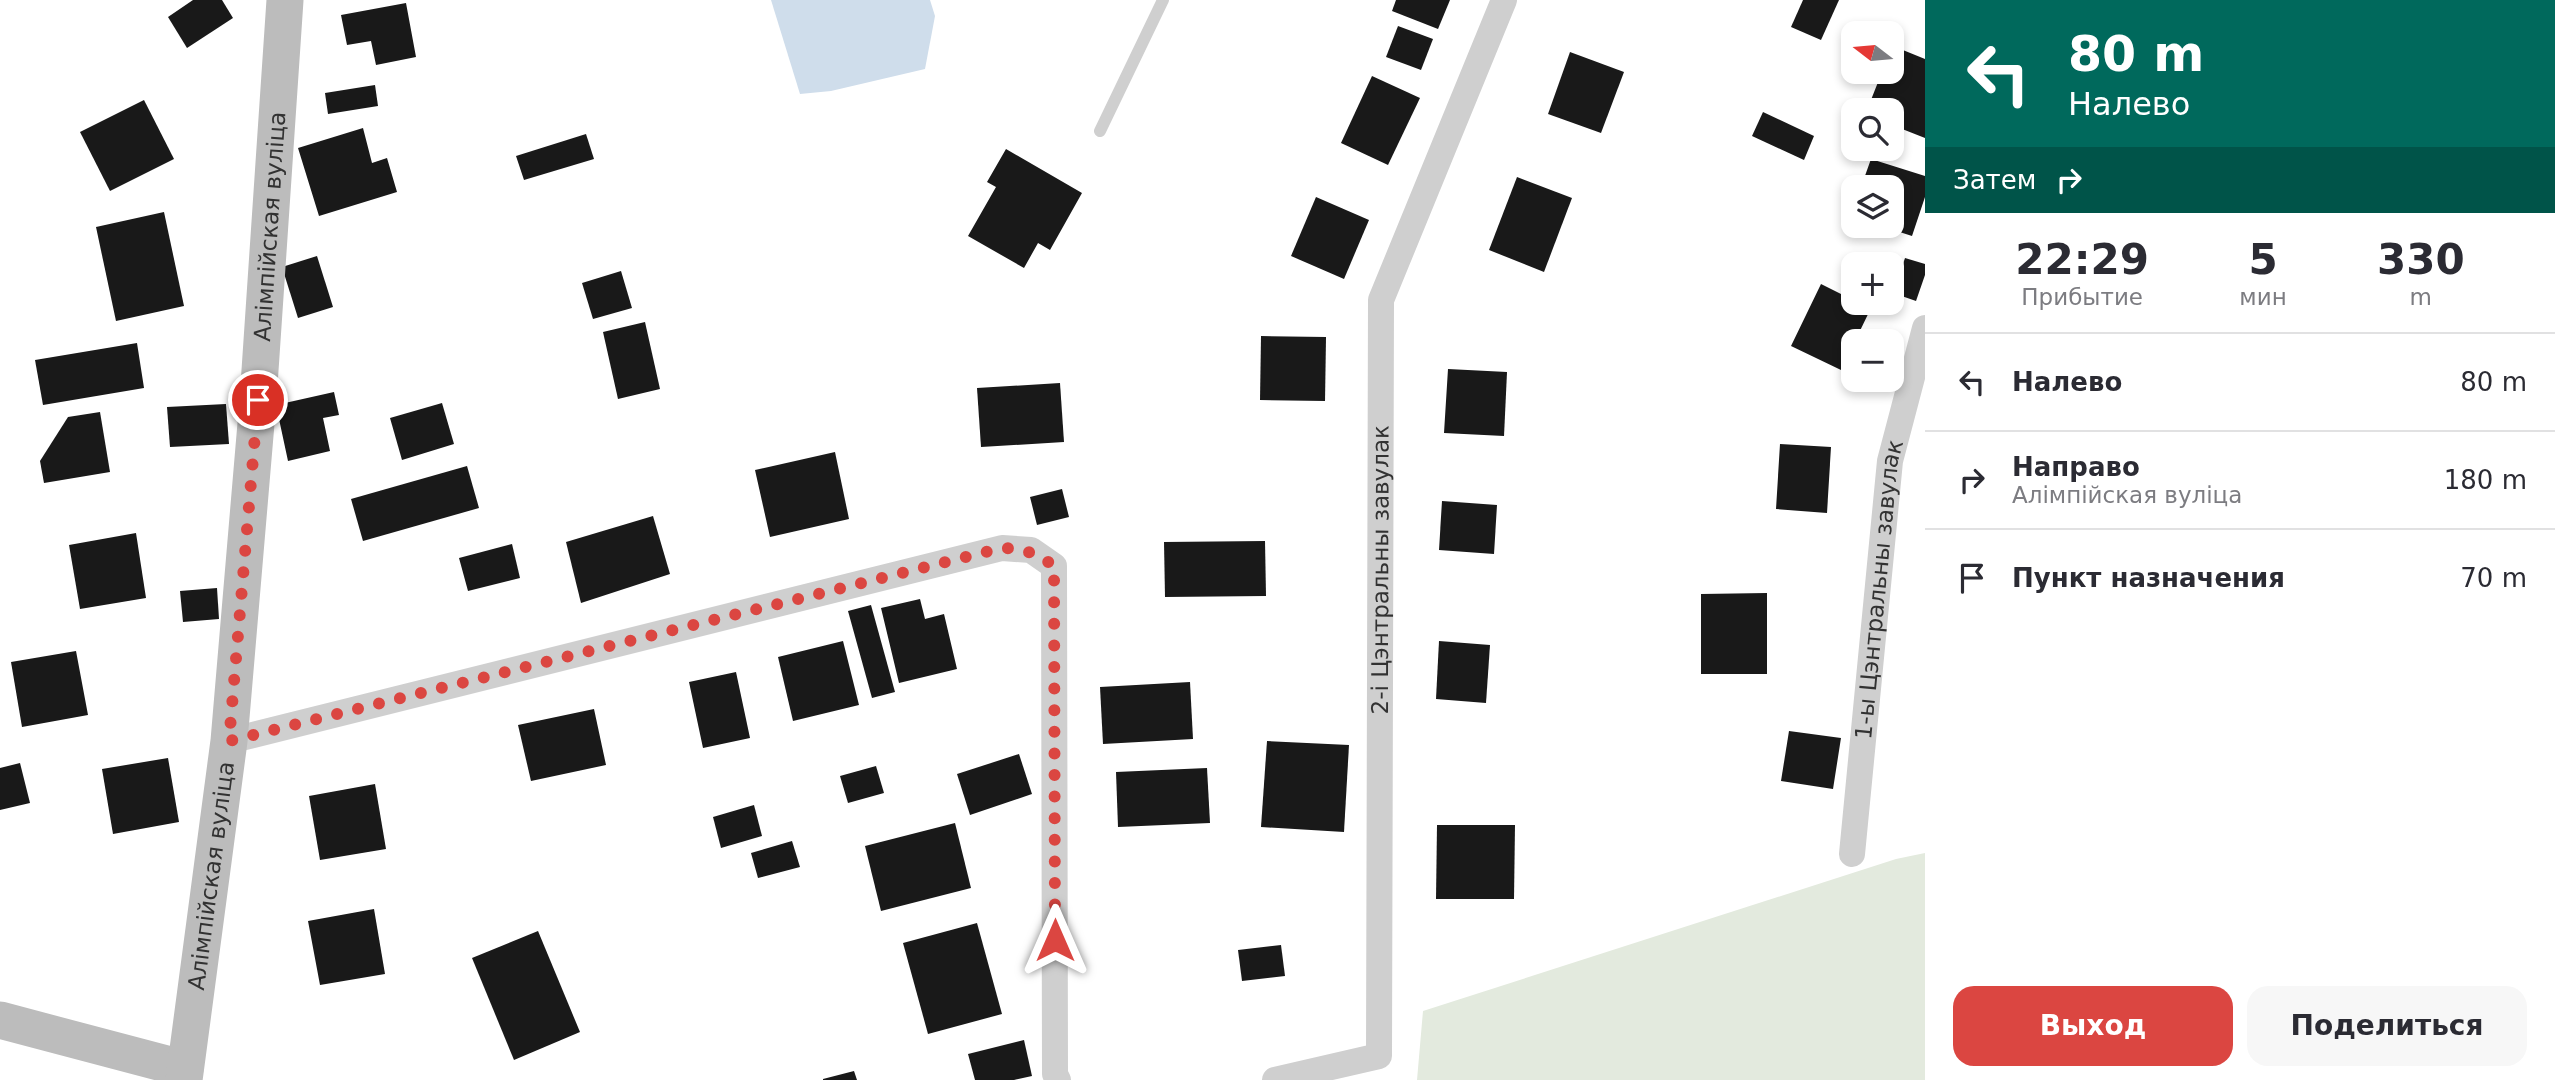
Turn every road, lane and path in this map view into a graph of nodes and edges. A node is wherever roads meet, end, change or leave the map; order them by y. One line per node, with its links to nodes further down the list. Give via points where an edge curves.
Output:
1 (285, 0): 6 (street, Алімпійская вуліца)
2 (1163, 0): 4 (lane)
3 (1504, 0): 11 (street, 2-і Цэнтральны завулак, via 1381,300 1379,1056)
4 (1100, 131)
5 (1925, 328): 7 (street, 1-ы Цэнтральны завулак, via 1890,461)
6 (229, 741): 9 (street, Алімпійская вуліца); 10 (street, via 1002,548 1031,550 1054,566)
7 (1852, 854)
8 (0, 1020): 9 (street)
9 (184, 1075)
10 (1058, 1080)
11 (1275, 1080)

